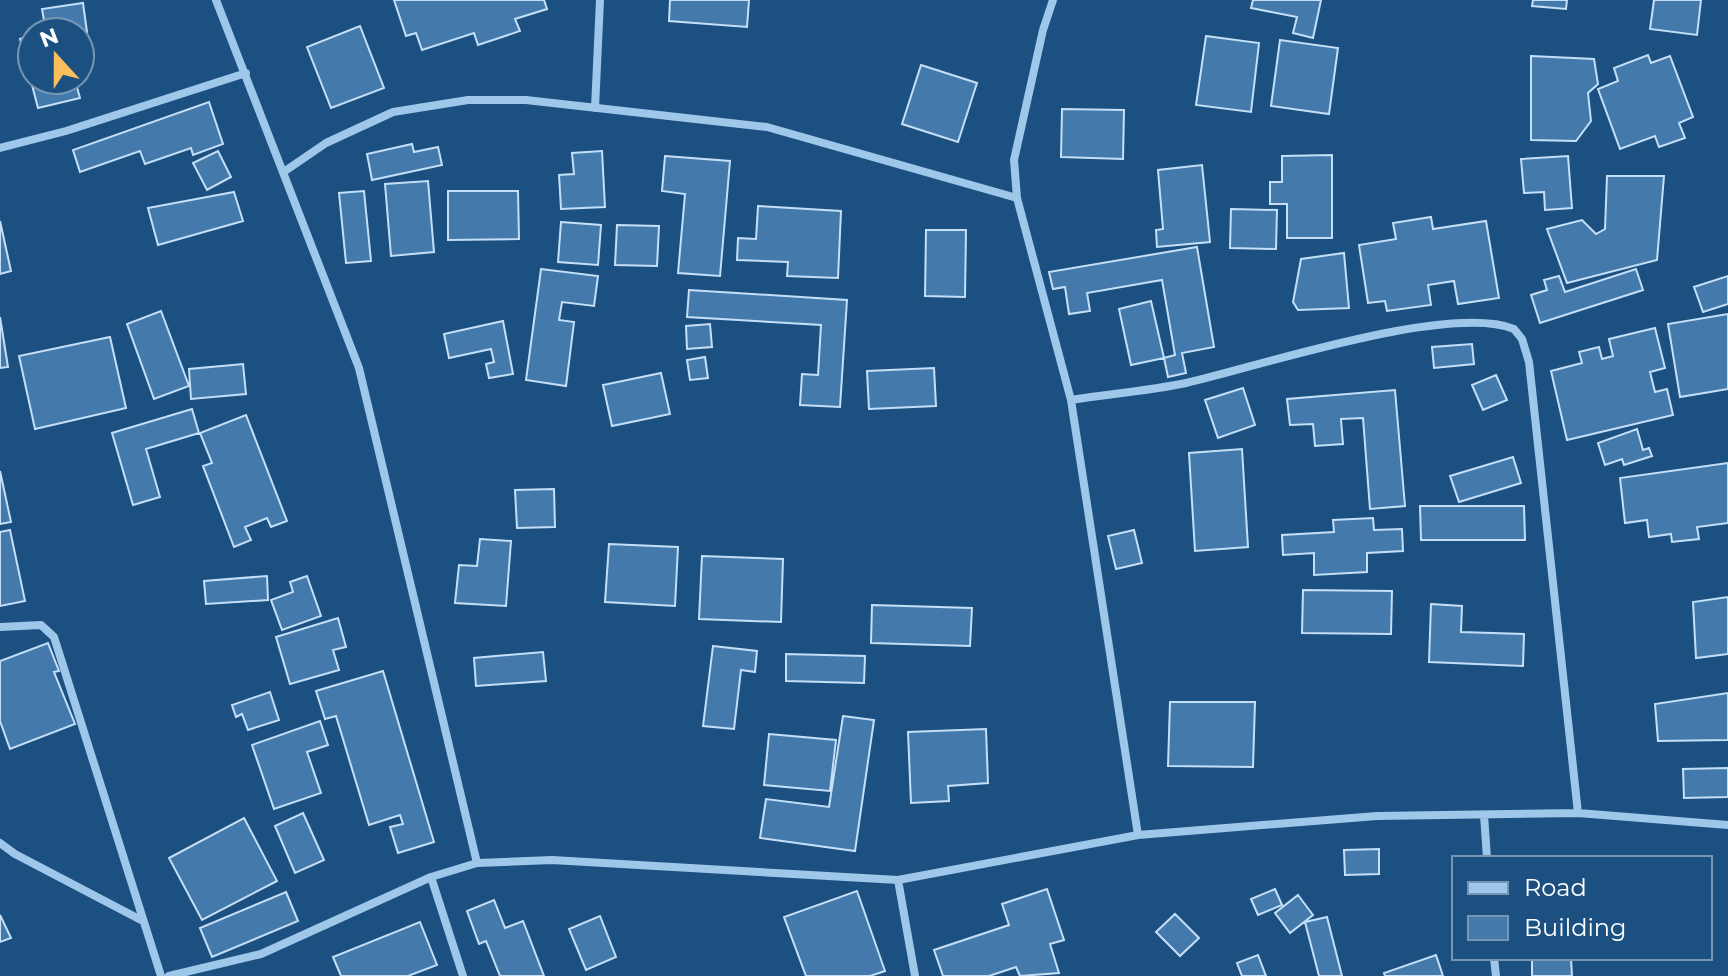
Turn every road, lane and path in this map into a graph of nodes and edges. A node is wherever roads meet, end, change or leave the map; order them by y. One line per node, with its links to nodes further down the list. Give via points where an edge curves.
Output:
1 (216, 0): 4 (street)
2 (600, 0): 5 (street)
3 (1053, 0): 8 (street, via 1014,160)
4 (246, 73): 6 (street); 7 (street)
5 (595, 108): 7 (street, via 468,100 393,112 326,143); 8 (street, via 767,127)
6 (0, 148)
7 (285, 171): 17 (street, via 359,368)
8 (1017, 198): 9 (street)
9 (1071, 400): 11 (street, via 1182,384 1422,326 1476,321 1514,329 1529,362); 14 (street)
10 (0, 627): 20 (street, via 41,625 54,637)
11 (1578, 813): 12 (street); 13 (street)
12 (1484, 815): 14 (street, via 1377,816); 16 (street)
13 (1728, 825)
14 (1138, 835): 19 (street)
15 (0, 843): 20 (street)
16 (1487, 856)
17 (477, 863): 18 (street); 19 (street, via 552,860)
18 (431, 877): 22 (street, via 261,954); 23 (street)
19 (898, 880): 24 (street)
20 (141, 920): 21 (street)
21 (161, 976)
22 (169, 976)
23 (463, 976)
24 (915, 976)

